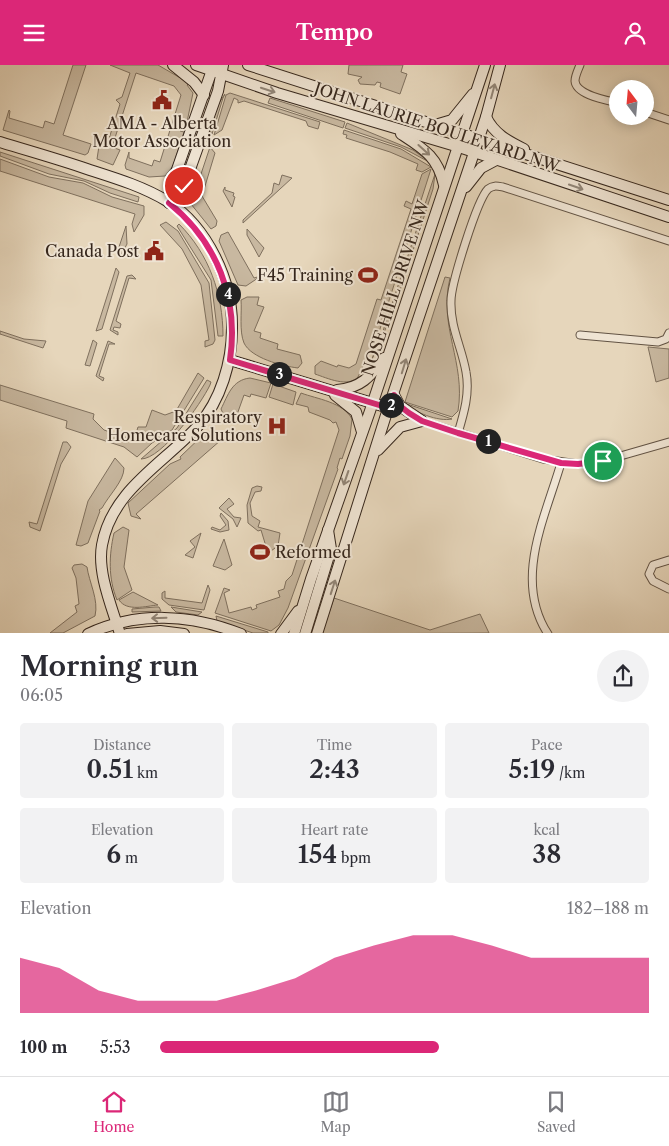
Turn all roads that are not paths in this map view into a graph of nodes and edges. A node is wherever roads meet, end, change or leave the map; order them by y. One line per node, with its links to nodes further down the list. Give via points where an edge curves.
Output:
1 (173, 65): 9 (main road, via 194,81)
2 (196, 65): 7 (main road, JOHN LAURIE BOULEVARD NW)
3 (248, 65): 14 (main road, JOHN LAURIE BOULEVARD NW)
4 (485, 65): 8 (main road, NOSE HILL DRIVE NW)
5 (500, 65): 12 (main road, NOSE HILL DRIVE NW, one-way to 5)
6 (580, 65): 10 (street, via 575,82 578,88)
7 (218, 68): 9 (main road); 15 (main road, JOHN LAURIE BOULEVARD NW, one-way to 15); 26 (main road, via 203,137 184,186)
8 (479, 85): 14 (main road, via 455,117); 16 (main road, NOSE HILL DRIVE NW)
9 (204, 95): 26 (main road, via 173,181)
10 (609, 100)
11 (654, 115): 13 (street)
12 (486, 117): 17 (main road, NOSE HILL DRIVE NW); 22 (main road, via 498,134)
13 (669, 120)
14 (435, 125): 16 (main road, JOHN LAURIE BOULEVARD NW)
15 (390, 126): 19 (main road, JOHN LAURIE BOULEVARD NW); 23 (main road, one-way to 23, via 422,147 438,163)
16 (463, 135): 17 (main road, JOHN LAURIE BOULEVARD NW); 19 (main road, NOSE HILL DRIVE NW)
17 (478, 140): 20 (main road, NOSE HILL DRIVE NW); 22 (main road, JOHN LAURIE BOULEVARD NW)
18 (0, 142): 26 (main road, via 131,183)
19 (459, 147): 20 (main road, JOHN LAURIE BOULEVARD NW); 23 (main road, NOSE HILL DRIVE NW)
20 (474, 152): 21 (main road, JOHN LAURIE BOULEVARD NW); 24 (main road, NOSE HILL DRIVE NW)
21 (496, 160): 24 (main road, via 481,167); 27 (main road, JOHN LAURIE BOULEVARD NW, one-way to 27)
22 (547, 161): 25 (main road, JOHN LAURIE BOULEVARD NW)
23 (444, 186): 31 (main road, NOSE HILL DRIVE NW)
24 (458, 198): 34 (main road, NOSE HILL DRIVE NW, one-way to 24)
25 (669, 200)
26 (169, 203): 32 (main road, via 195,227 218,262 232,315)
27 (669, 217)
28 (669, 241): 39 (street, via 502,187 489,188 479,205 452,287 453,323 467,383 467,398)
29 (669, 333): 30 (street, via 666,339 658,342)
30 (580, 335)
31 (390, 351): 33 (main road, via 364,382); 35 (main road, NOSE HILL DRIVE NW)
32 (230, 360): 33 (main road); 47 (main road, via 214,401 198,425 135,484 120,502 107,529 101,555 105,583)
33 (330, 391): 35 (main road); 38 (main road, via 356,412)
34 (394, 395): 36 (main road, NOSE HILL DRIVE NW); 37 (main road, via 402,408)
35 (373, 403): 36 (main road); 38 (main road, NOSE HILL DRIVE NW)
36 (389, 408): 41 (main road, NOSE HILL DRIVE NW)
37 (422, 421): 39 (street); 41 (main road, via 400,427)
38 (362, 431): 43 (main road, NOSE HILL DRIVE NW, one-way to 43)
39 (458, 433): 42 (street)
40 (669, 442): 42 (street, via 591,464)
41 (374, 454): 56 (main road, NOSE HILL DRIVE NW, one-way to 41)
42 (561, 463): 57 (street, via 532,564 534,601)
43 (328, 529): 46 (main road, NOSE HILL DRIVE NW); 55 (main road, via 331,549)
44 (669, 560): 45 (street, via 653,565 649,574 653,581)
45 (669, 589)
46 (302, 606): 53 (main road); 54 (main road, NOSE HILL DRIVE NW)
47 (117, 623): 48 (main road); 49 (main road); 52 (main road, one-way to 47, via 176,617)
48 (88, 633)
49 (120, 633)
50 (127, 633): 51 (main road)
51 (184, 633)
52 (241, 633)
53 (281, 633)
54 (294, 633)
55 (305, 633)
56 (318, 633)
57 (548, 633)

